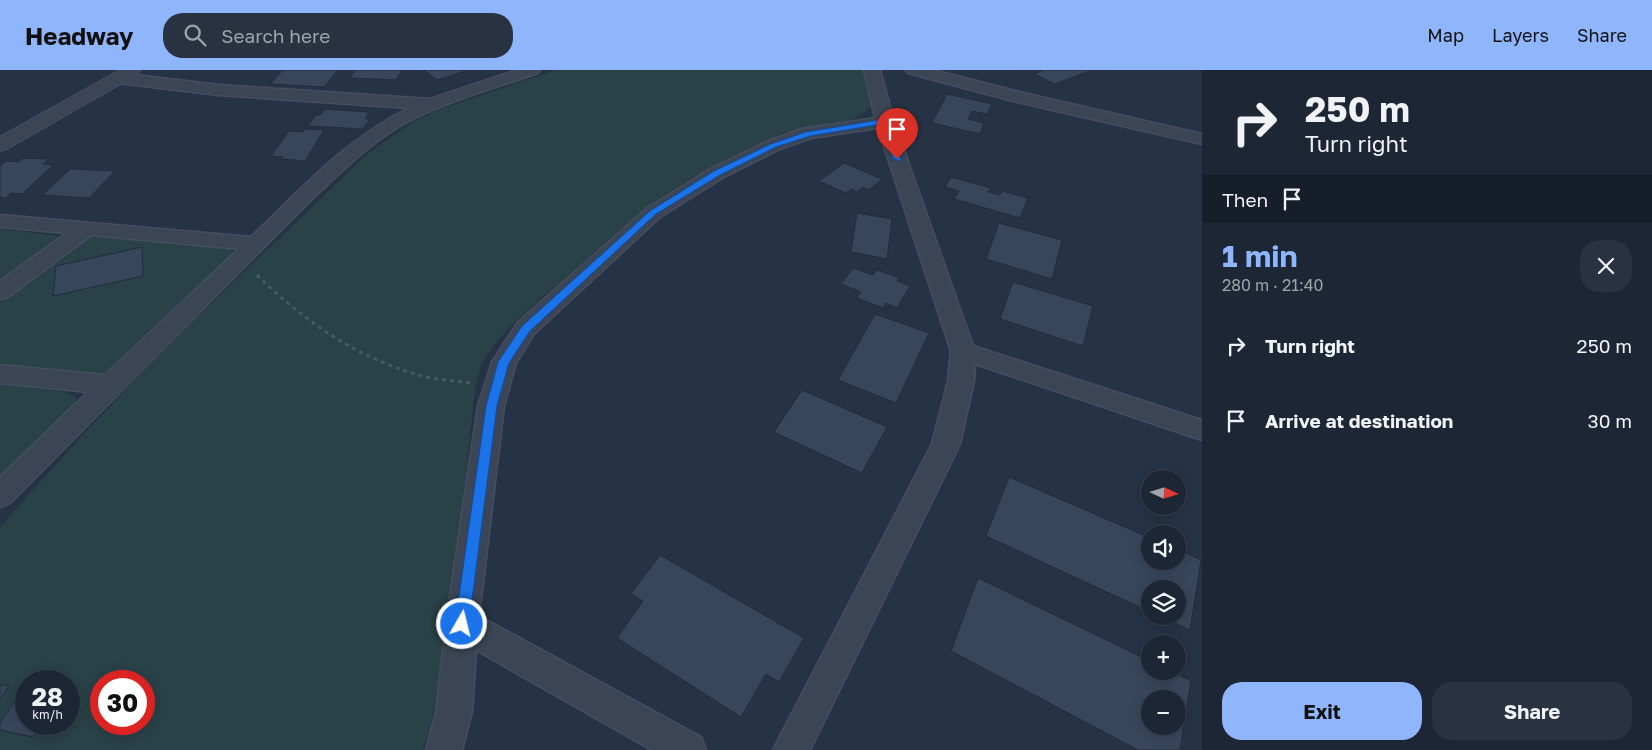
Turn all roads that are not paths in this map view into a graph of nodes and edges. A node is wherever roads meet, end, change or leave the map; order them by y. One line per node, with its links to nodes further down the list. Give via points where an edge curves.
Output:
1 (532, 70): 5 (street)
2 (872, 70): 6 (street)
3 (914, 70): 7 (street)
4 (125, 74): 5 (street, via 219,90); 8 (street)
5 (430, 104): 11 (street, via 385,128 365,144)
6 (885, 122): 13 (street); 18 (street, via 808,134 774,145 717,173 653,213 526,328 504,362 491,406)
7 (1202, 139)
8 (0, 145)
9 (0, 221): 10 (street)
10 (86, 229): 11 (street); 12 (street)
11 (249, 251): 15 (street)
12 (0, 292)
13 (963, 352): 16 (street); 21 (street, via 961,381 946,444)
14 (0, 374): 15 (street)
15 (110, 385): 17 (street)
16 (1202, 430)
17 (0, 495)
18 (462, 624): 19 (street, via 454,712); 20 (street)
19 (444, 750)
20 (688, 750)
21 (791, 750)

